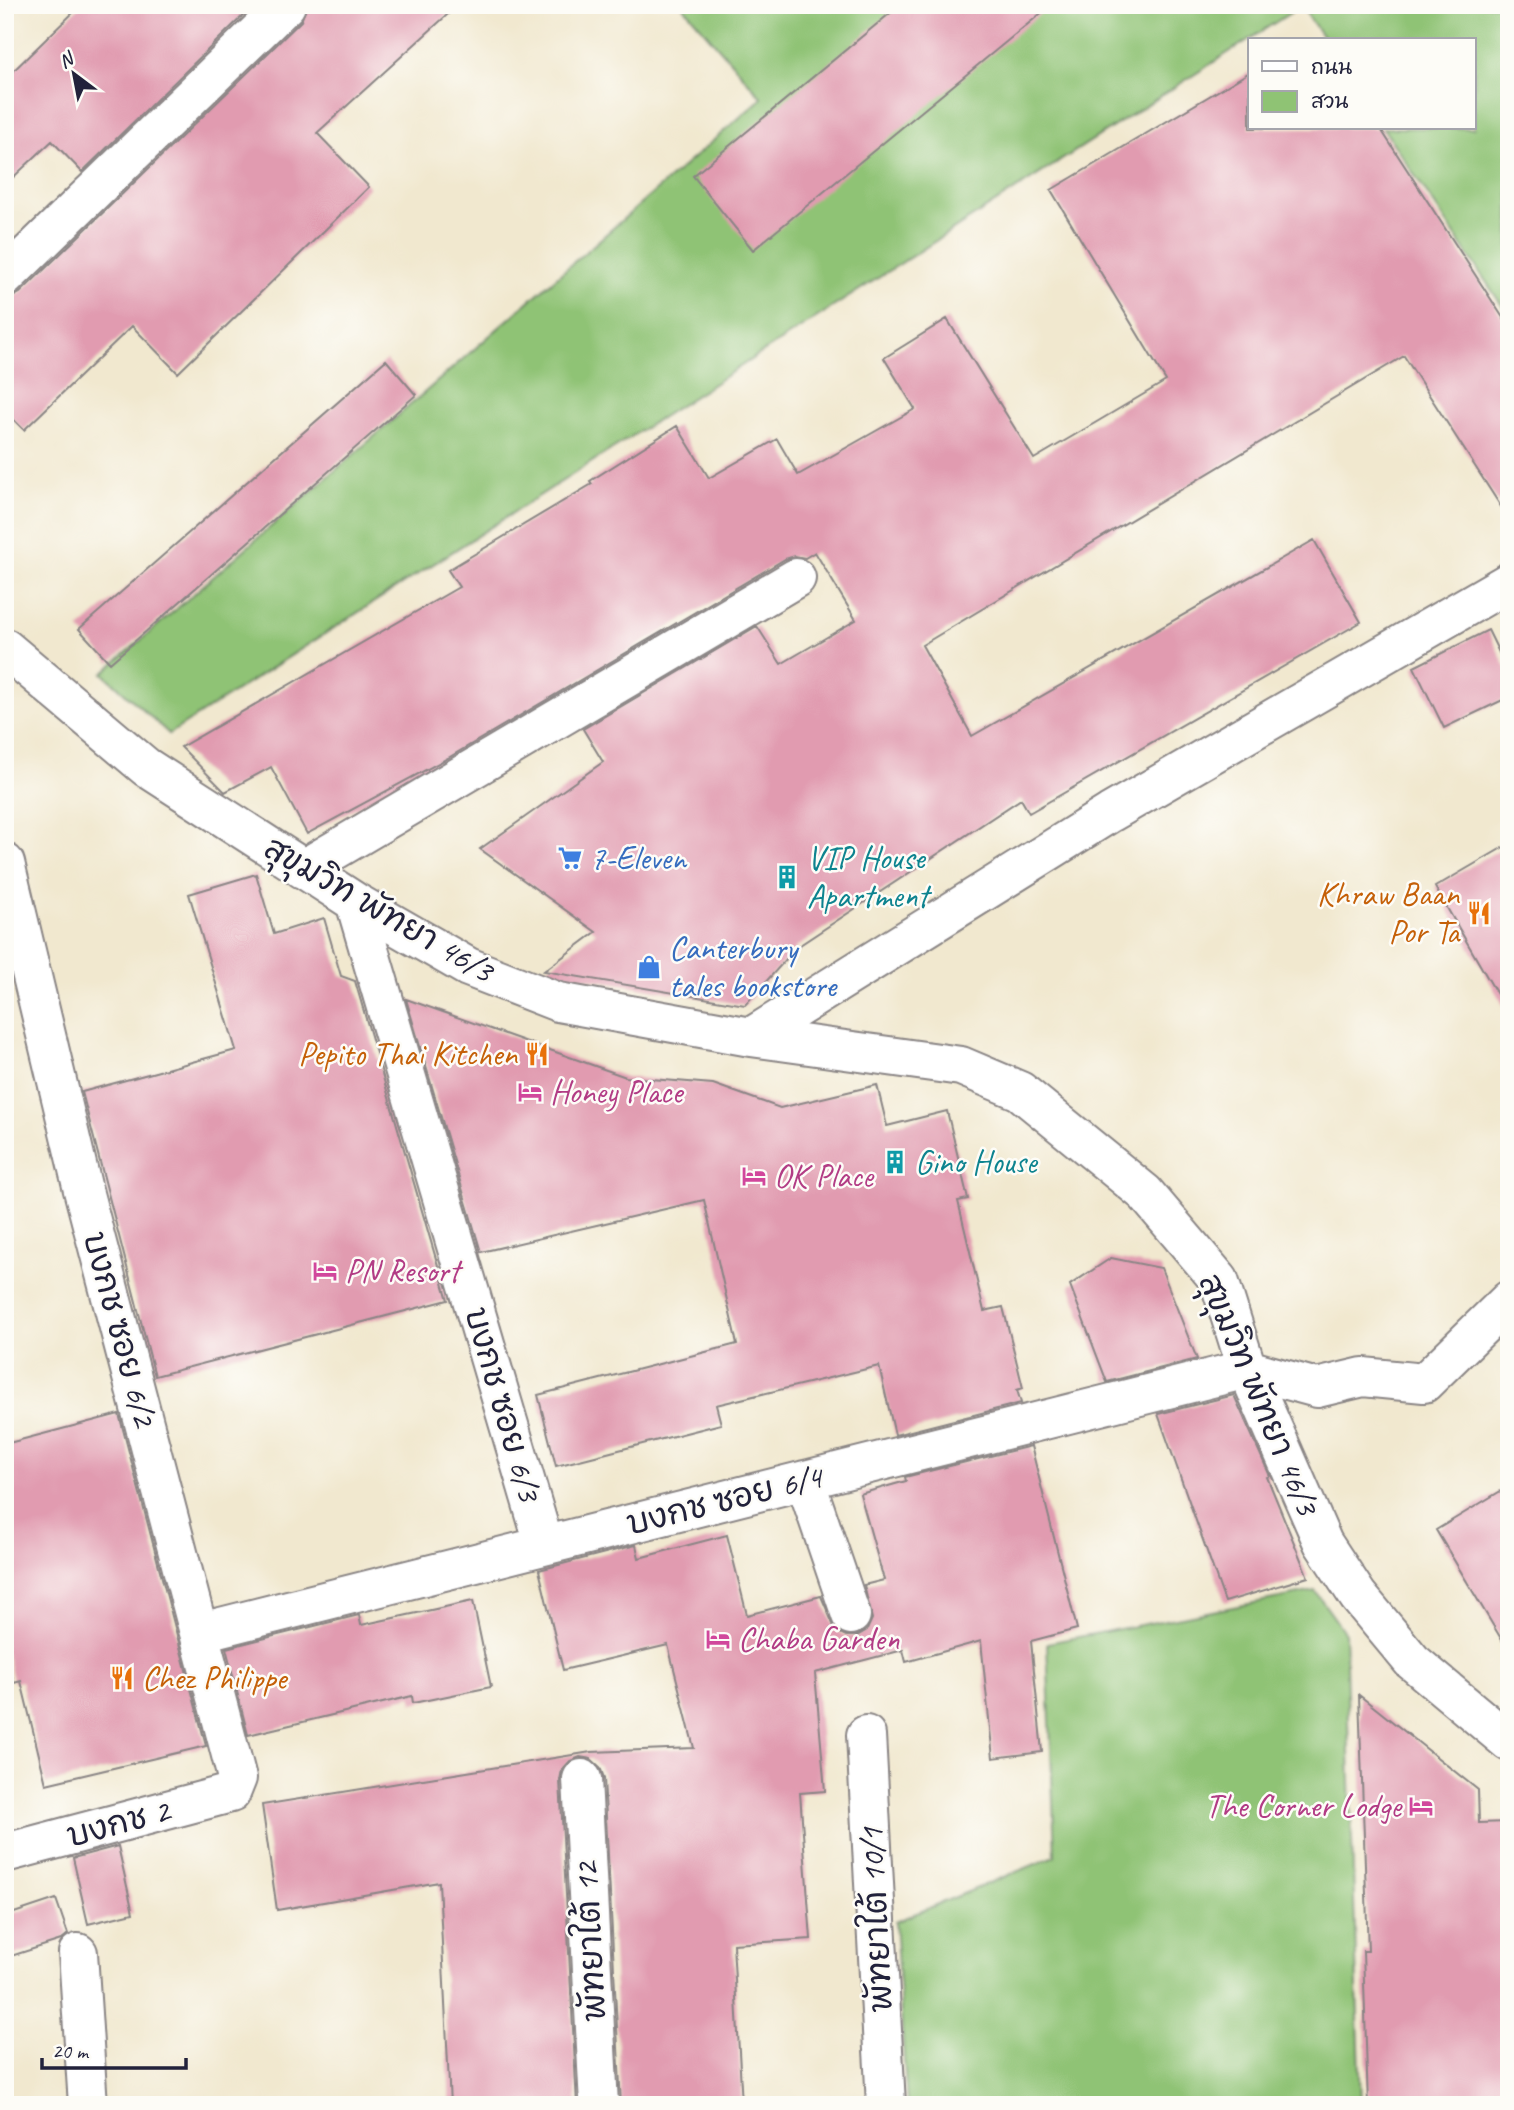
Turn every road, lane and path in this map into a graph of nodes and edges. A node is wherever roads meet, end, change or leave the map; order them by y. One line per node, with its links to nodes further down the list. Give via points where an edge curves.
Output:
1 (286, 5): 2 (street)
2 (5, 276)
3 (796, 578): 7 (street)
4 (1509, 582): 9 (street, via 1110,813)
5 (5, 648): 7 (street, สุขุมวิท พัทยา 46/3, via 146,767)
6 (5, 863): 15 (street, บงกช ซอย 6/2, via 83,1190)
7 (303, 869): 8 (street, สุขุมวิท พัทยา 46/3)
8 (355, 902): 9 (street, สุขุมวิท พัทยา 46/3, via 468,967 558,1002); 13 (street, บงกช ซอย 6/3)
9 (751, 1037): 11 (street, สุขุมวิท พัทยา 46/3, via 961,1066 1020,1090 1145,1194 1219,1280)
10 (1509, 1300): 11 (street, via 1424,1383 1363,1377 1317,1388)
11 (1247, 1369): 12 (street, บงกช ซอย 6/4); 17 (street, สุขุมวิท พัทยา 46/3, via 1323,1543 1358,1596 1412,1661)
12 (805, 1480): 13 (street, บงกช ซอย 6/4); 14 (street)
13 (544, 1544): 15 (street, บงกช ซอย 6/4)
14 (851, 1615)
15 (201, 1632): 19 (street, บงกช ซอย 6/2, via 237,1778)
16 (866, 1735): 24 (street, พัทยาใต้ 10/1)
17 (1509, 1742)
18 (582, 1779): 23 (street, พัทยาใต้ 12)
19 (231, 1793): 20 (street, บงกช 2)
20 (5, 1853)
21 (78, 1953): 22 (street)
22 (88, 2105)
23 (598, 2105)
24 (886, 2105)

